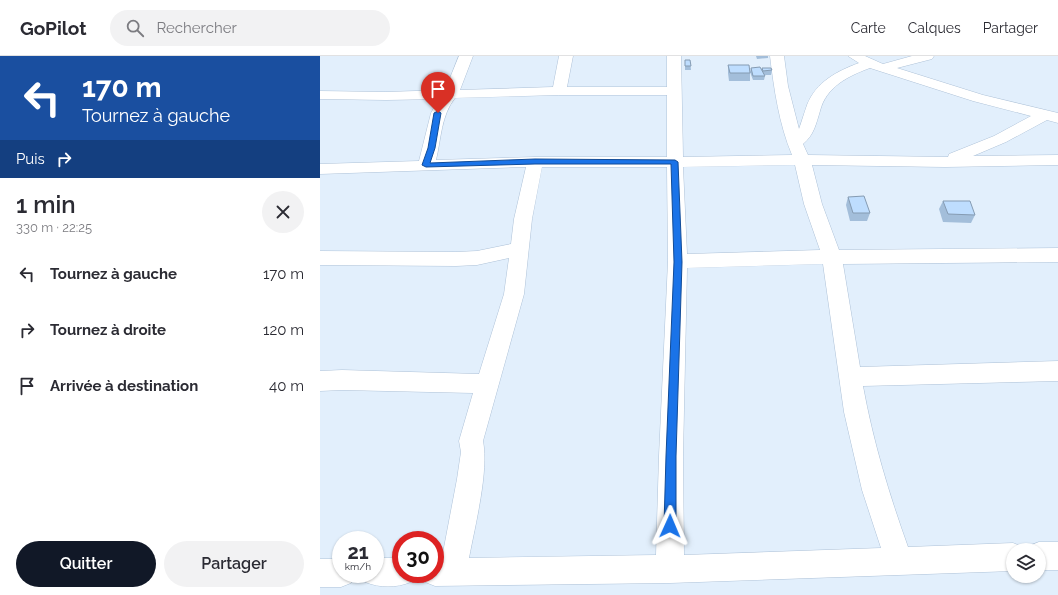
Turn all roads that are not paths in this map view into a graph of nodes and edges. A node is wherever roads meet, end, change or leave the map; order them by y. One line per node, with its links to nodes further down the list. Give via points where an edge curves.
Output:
1 (466, 56): 10 (street)
2 (566, 56): 8 (street)
3 (674, 56): 9 (street)
4 (777, 56): 14 (street, via 781,86)
5 (855, 56): 7 (street)
6 (927, 56): 7 (street)
7 (876, 66): 12 (street, via 978,98); 14 (street, via 842,74 821,92 813,107)
8 (559, 91): 9 (street); 10 (street)
9 (673, 91): 16 (street)
10 (451, 94): 11 (street); 19 (street, via 438,113)
11 (320, 95)
12 (1052, 116): 13 (street)
13 (1000, 139): 17 (street); 18 (street)
14 (799, 152): 16 (street); 17 (street); 23 (street, via 813,204)
15 (535, 162): 16 (street); 19 (street); 21 (street, via 523,219)
16 (675, 162): 25 (street)
17 (945, 162): 18 (street)
18 (1057, 162)
19 (426, 165): 20 (street)
20 (320, 169)
21 (520, 249): 24 (street, via 470,258); 29 (street, via 514,294)
22 (1058, 255): 23 (street)
23 (832, 257): 25 (street); 27 (street)
24 (320, 258)
25 (678, 262): 34 (street)
26 (1058, 371): 27 (street)
27 (851, 377): 33 (street, via 856,412 875,490)
28 (320, 381): 29 (street)
29 (487, 384): 36 (street, via 471,441 473,452 470,479)
30 (1046, 556): 31 (street)
31 (1058, 556)
32 (1006, 557): 33 (street)
33 (899, 560): 34 (street)
34 (670, 569): 36 (street)
35 (332, 572): 37 (street)
36 (444, 572)
37 (320, 573)

